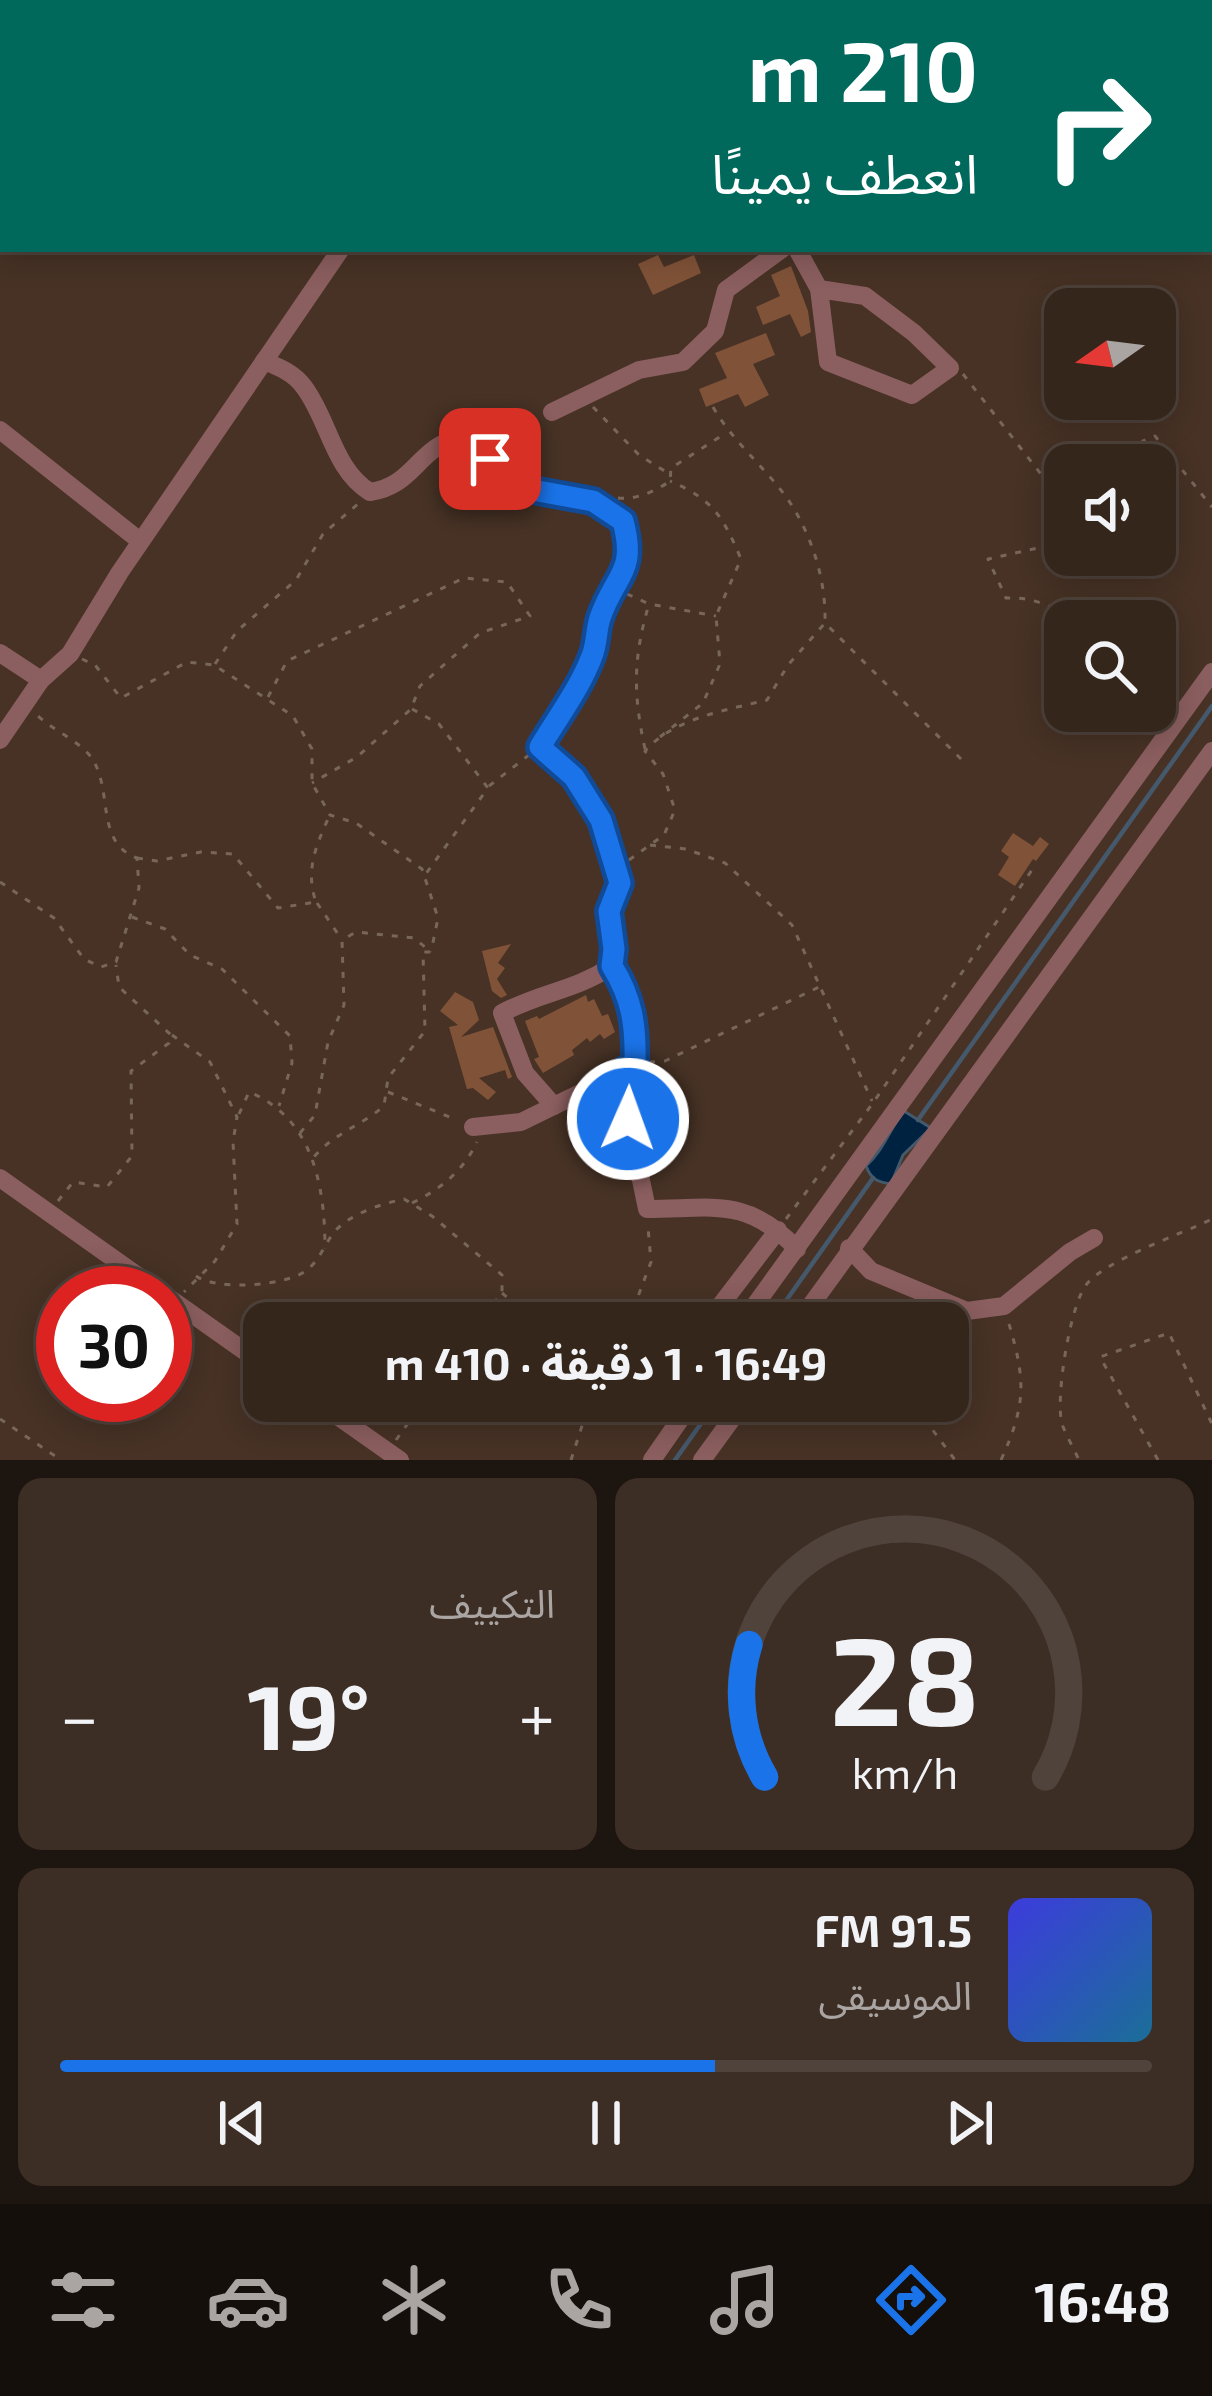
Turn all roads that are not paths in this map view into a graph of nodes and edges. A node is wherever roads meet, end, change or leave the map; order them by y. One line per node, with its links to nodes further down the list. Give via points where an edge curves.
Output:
1 (339, 252): 5 (street)
2 (778, 252): 6 (street, via 726,290 715,331 683,362 639,370)
3 (799, 252): 4 (street)
4 (818, 289): 4 (street, via 828,362 912,395 950,368 865,296)
5 (264, 361): 8 (street); 14 (street, via 304,387 370,492 401,483 434,448 462,437 515,483 601,506 623,521 626,568 598,621 584,675 540,747 574,777 601,820 620,883 609,911)
6 (553, 412)
7 (0, 430): 8 (street)
8 (140, 541): 11 (street, via 70,654)
9 (0, 653): 11 (street)
10 (1212, 672): 22 (street)
11 (41, 680): 12 (street)
12 (0, 740)
13 (1212, 751): 21 (street)
14 (612, 966): 15 (street, via 629,994 636,1030); 16 (street, via 502,1012 525,1073)
15 (627, 1068): 16 (street); 19 (street, via 647,1209 741,1209)
16 (554, 1106): 17 (street, via 521,1122)
17 (473, 1127)
18 (0, 1178): 23 (street)
19 (778, 1230): 22 (street); 24 (street)
20 (1094, 1238): 21 (street, via 1004,1306 968,1311 871,1271)
21 (849, 1248): 26 (street)
22 (797, 1250): 25 (street)
23 (125, 1266)
24 (723, 1302)
25 (758, 1302)
26 (812, 1302)
27 (192, 1314): 28 (street)
28 (243, 1350)
29 (346, 1422): 32 (street)
30 (678, 1422): 33 (street)
31 (730, 1422): 34 (street)
32 (394, 1456)
33 (652, 1460)
34 (702, 1460)

